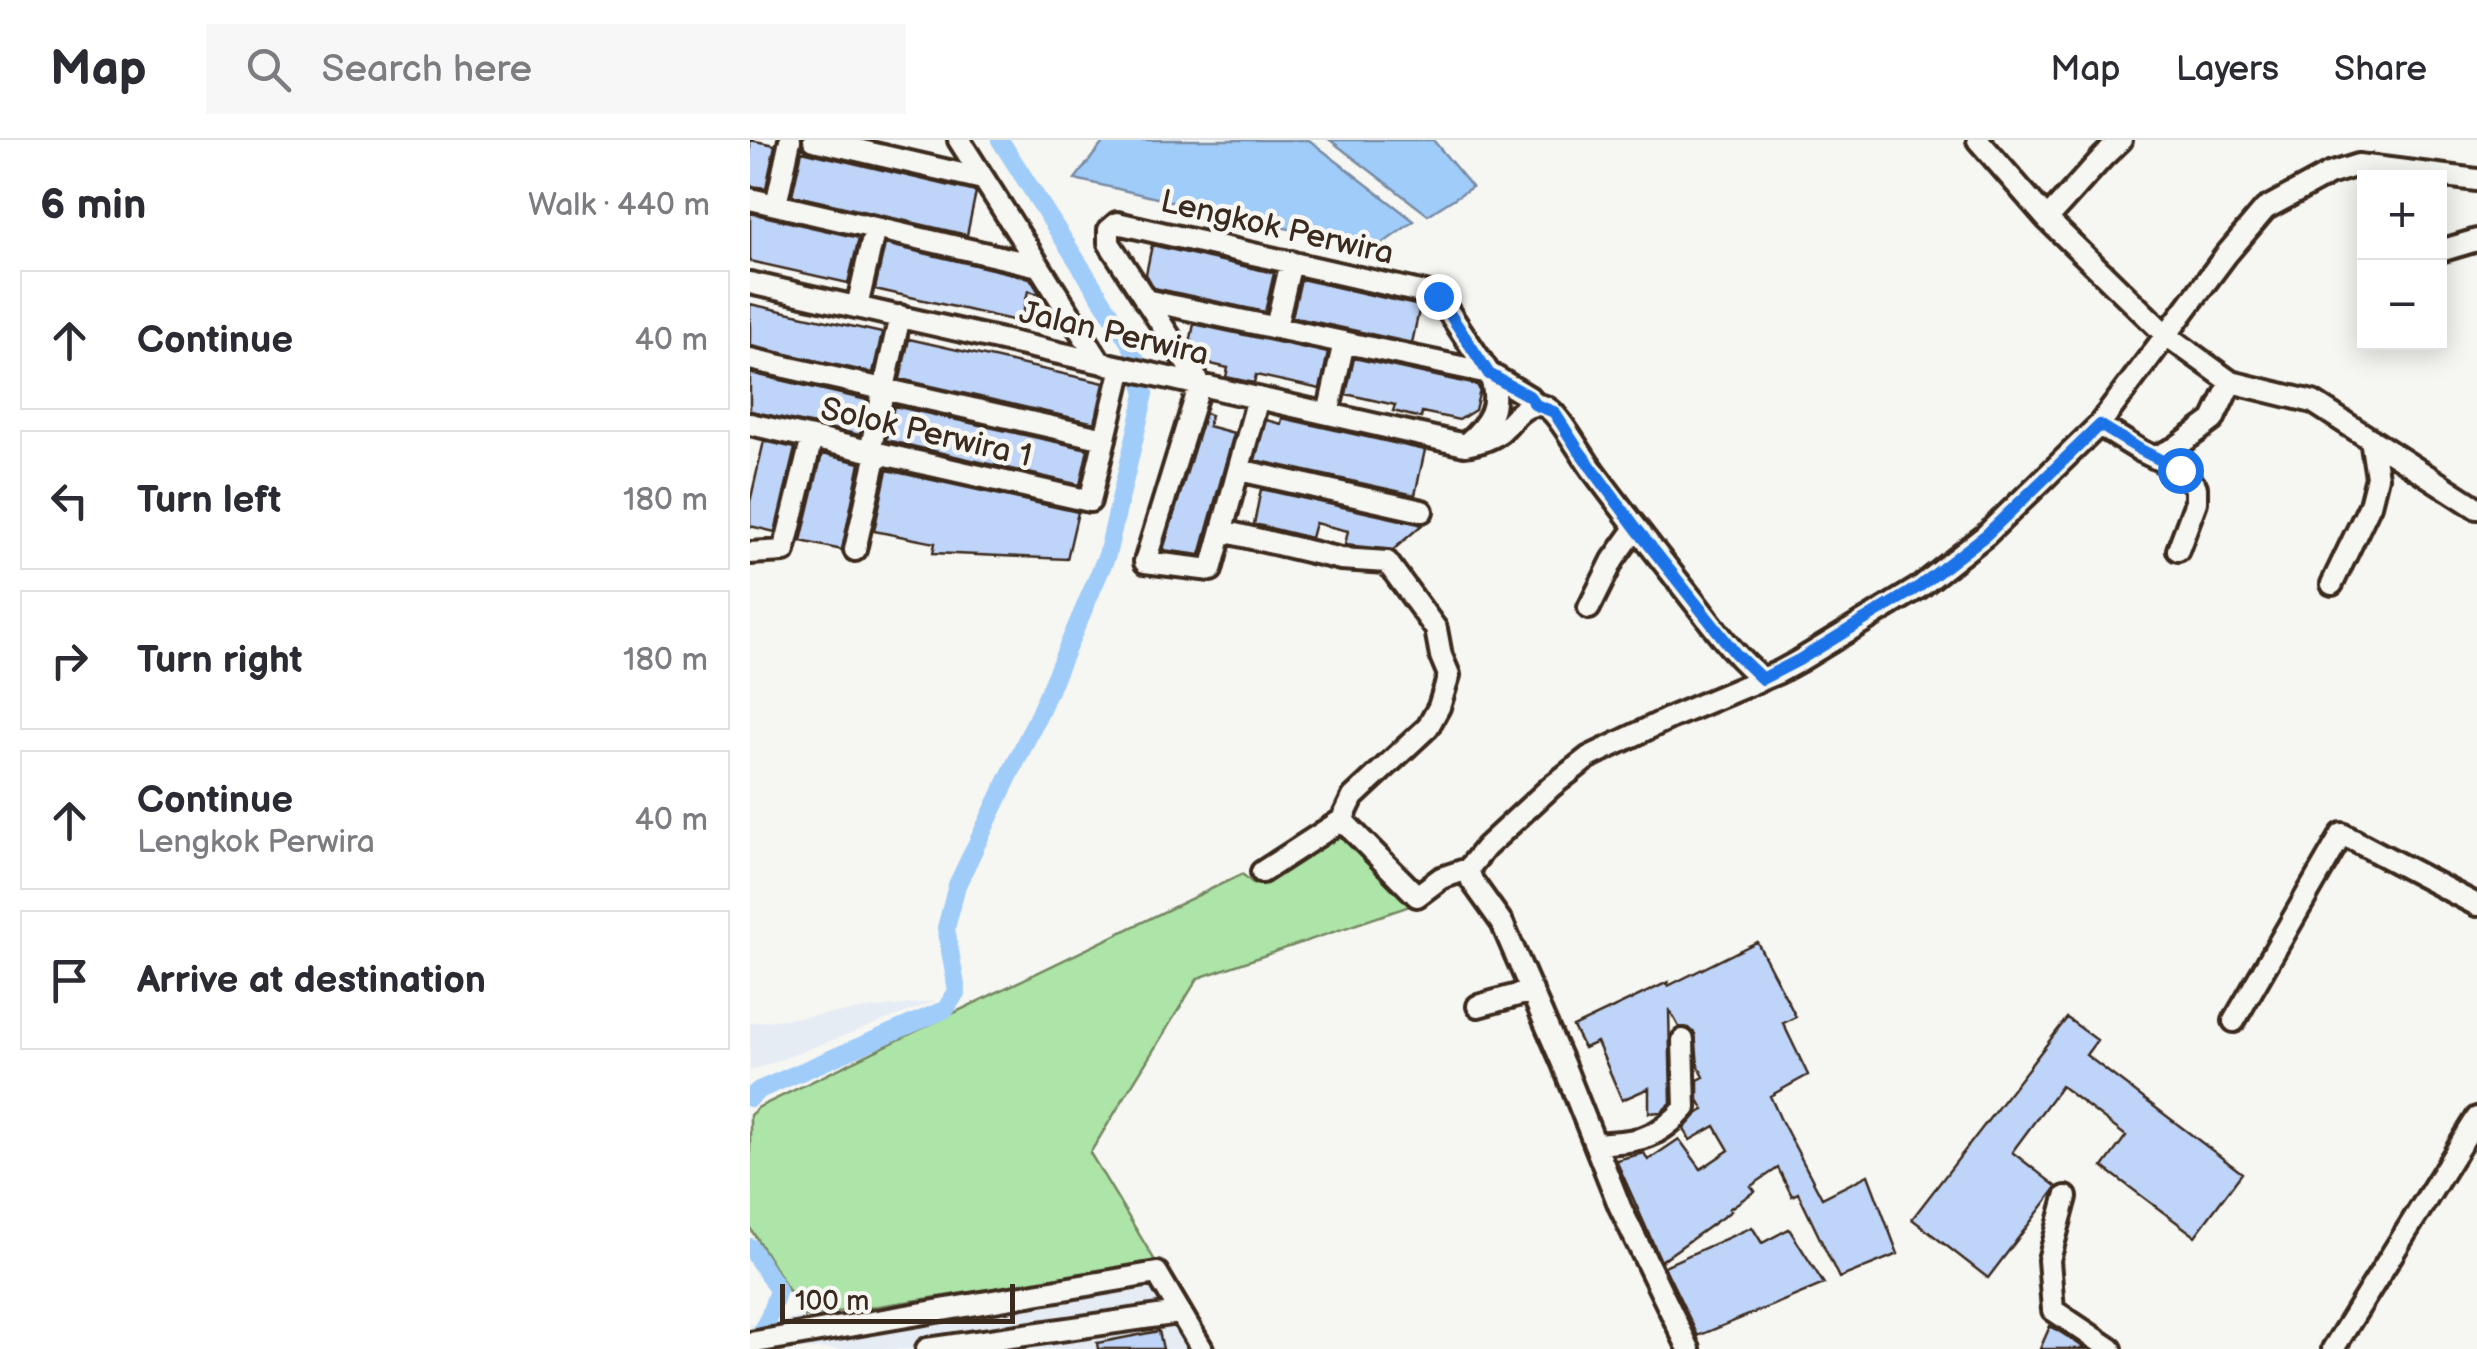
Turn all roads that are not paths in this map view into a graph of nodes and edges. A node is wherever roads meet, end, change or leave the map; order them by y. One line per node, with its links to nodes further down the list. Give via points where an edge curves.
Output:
1 (790, 140): 9 (street)
2 (814, 140): 6 (street)
3 (958, 140): 6 (street)
4 (1978, 140): 10 (street)
5 (2121, 140): 10 (street)
6 (984, 179): 15 (street)
7 (2477, 180): 21 (street, via 2358,165 2329,174 2265,209)
8 (750, 199): 9 (street)
9 (776, 205): 11 (street)
10 (2046, 220): 21 (street)
11 (875, 228): 15 (street); 18 (street)
12 (2477, 240): 13 (street)
13 (2447, 249)
14 (1291, 262): 17 (street, Lengkok Perwira, via 1117,223 1109,243); 20 (street); 26 (street, Lengkok Perwira, via 1438,296)
15 (1039, 266): 24 (street)
16 (750, 283): 18 (street, Jalan Perwira)
17 (1145, 300): 20 (street); 28 (street, Lengkok Perwira)
18 (857, 307): 19 (street, Jalan Perwira)
19 (900, 316): 24 (street, Jalan Perwira); 29 (street)
20 (1276, 327): 22 (street)
21 (2166, 335): 27 (street); 34 (street)
22 (1344, 342): 26 (street); 32 (street)
23 (750, 360): 29 (street)
24 (1100, 362): 25 (street, Jalan Perwira)
25 (1122, 367): 28 (street, Jalan Perwira); 36 (street)
26 (1489, 374): 31 (street); 38 (street, via 1496,399 1490,417)
27 (2231, 382): 37 (street, via 2313,402); 40 (street, via 2213,420)
28 (1200, 384): 30 (street, Jalan Perwira); 45 (street, via 1146,562 1211,570)
29 (884, 390): 36 (street); 39 (street)
30 (1258, 398): 32 (street, Jalan Perwira); 41 (street)
31 (1536, 405): 38 (street, via 1484,442); 44 (street, via 1554,412)
32 (1328, 414): 38 (street, Jalan Perwira)
33 (750, 424): 35 (street, Solok Perwira 1)
34 (2100, 425): 40 (street); 51 (street, via 1986,535 1920,586)
35 (812, 438): 39 (street, Solok Perwira 1); 48 (street, via 784,552)
36 (1105, 439): 39 (street, Solok Perwira 1, via 1090,501)
37 (2371, 440): 42 (street); 49 (street, via 2377,476 2370,505)
38 (1465, 445)
39 (873, 452): 46 (street)
40 (2154, 457): 47 (street, via 2196,486)
41 (1238, 470): 43 (street); 45 (street)
42 (2477, 508)
43 (1422, 511)
44 (1636, 528): 50 (street); 51 (street)
45 (1222, 531): 52 (street, via 1341,559 1387,562 1436,629 1450,675 1438,707 1428,727 1353,797)
46 (856, 550)
47 (2178, 550)
48 (750, 554)
49 (2332, 584)
50 (1589, 608)
51 (1762, 679): 53 (street, via 1590,757)
52 (1342, 820): 53 (street, via 1417,896); 54 (street)
53 (1468, 869): 56 (street)
54 (1262, 872)
55 (2477, 904): 58 (street, via 2342,834)
56 (1532, 991): 57 (street); 61 (street)
57 (1478, 1006)
58 (2234, 1021)
59 (1683, 1040): 61 (street, via 1684,1108 1640,1141)
60 (2477, 1118): 69 (street)
61 (1595, 1144): 67 (street)
62 (2066, 1198): 68 (street, via 2049,1260 2053,1310)
63 (1179, 1312): 64 (street, via 1157,1273); 65 (street); 66 (street)
64 (750, 1343)
65 (927, 1349)
66 (1202, 1349)
67 (1690, 1349)
68 (2111, 1349)
69 (2332, 1349)

